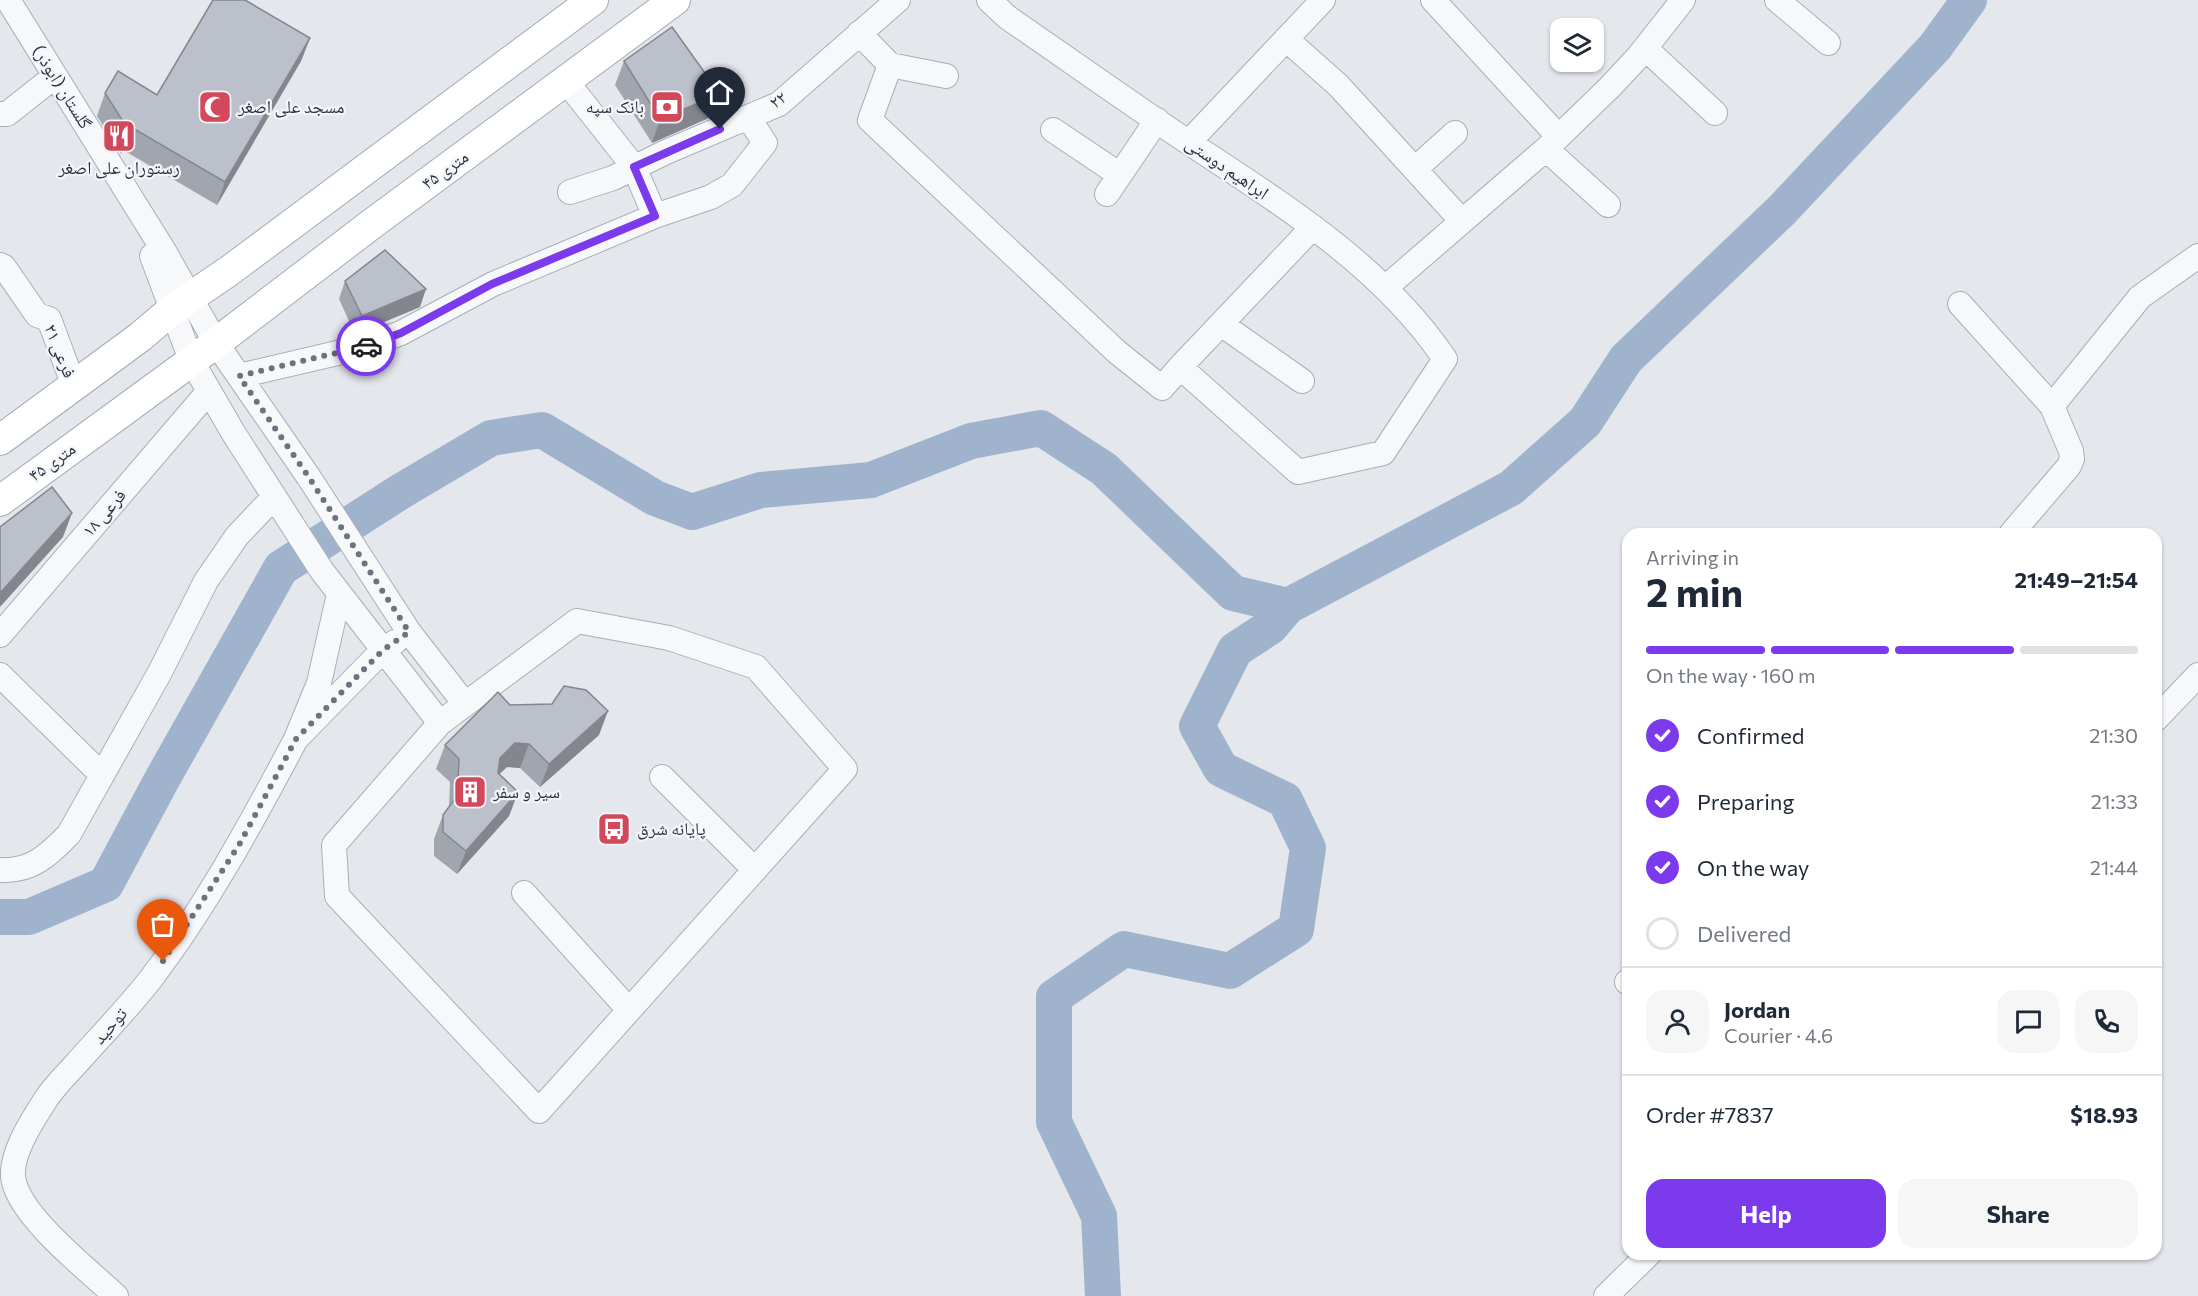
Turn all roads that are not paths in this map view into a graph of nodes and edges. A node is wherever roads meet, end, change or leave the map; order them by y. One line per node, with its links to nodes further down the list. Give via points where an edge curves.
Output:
1 (8, 0): 17 (street, گلستان (ابوذر))
2 (675, 0): 18 (main road, ۴۵ متری)
3 (898, 0): 11 (street, ۲۲)
4 (989, 0): 22 (street, ابراهیم دوستی, via 1007,17)
5 (1323, 0): 12 (street)
6 (1433, 0): 26 (street)
7 (1683, 0): 14 (street)
8 (1777, 0): 13 (street)
9 (585, 2): 37 (main road, via 229,271)
10 (0, 12): 17 (street, گلستان (ابوذر))
11 (859, 33): 15 (street); 21 (street, ۲۲, via 779,104)
12 (1286, 39): 25 (street); 28 (street, via 1338,85)
13 (1828, 43)
14 (1645, 48): 19 (street); 26 (street, via 1610,88)
15 (890, 65): 16 (street); 42 (street, via 870,120 1117,352 1162,388)
16 (946, 76)
17 (50, 80): 20 (street, via 7,114); 37 (street, گلستان (ابوذر), via 164,251)
18 (566, 81): 27 (street); 40 (main road, ۴۵ متری)
19 (1715, 113)
20 (0, 114)
21 (748, 117): 27 (street, ۲۲); 31 (street, via 765,143 732,185 711,197)
22 (1157, 120): 23 (street, via 1114,185); 25 (street, ابراهیم دوستی)
23 (1053, 130)
24 (1455, 133): 28 (street)
25 (1189, 142): 33 (street, ابراهیم دوستی)
26 (1552, 142): 30 (street); 32 (street)
27 (634, 167): 29 (street, ۲۲); 31 (street)
28 (1415, 169): 32 (street)
29 (570, 192)
30 (1608, 205)
31 (655, 216): 43 (street, via 492,284 392,336 363,347)
32 (1461, 220): 36 (street)
33 (1313, 227): 36 (street, ابراهیم دوستی); 39 (street)
34 (2198, 256): 47 (street, via 2140,297)
35 (0, 265): 45 (street, فرعی ۲۱, via 37,315 50,319)
36 (1385, 288): 42 (street, ابراهیم دوستی, via 1445,359 1383,453 1298,472)
37 (181, 303): 40 (street); 41 (street); 45 (main road)
38 (1960, 304): 47 (street)
39 (1221, 324): 42 (street); 44 (street)
40 (216, 343): 41 (main road, ۴۵ متری); 43 (street)
41 (191, 360): 46 (street); 50 (main road, ۴۵ متری)
42 (1180, 367)
43 (239, 376): 53 (street)
44 (1302, 381)
45 (74, 386): 48 (main road)
46 (209, 391): 49 (street); 54 (street, فرعی ۱۸)
47 (2052, 406): 51 (street, via 2072,459)
48 (0, 440)
49 (274, 496): 52 (street); 62 (street, via 237,536 206,582)
50 (0, 501)
51 (2016, 528)
52 (339, 594): 55 (street); 61 (street, via 319,683)
53 (409, 632): 55 (street); 58 (street)
54 (0, 635)
55 (383, 650): 60 (street); 61 (street)
56 (0, 675): 62 (street)
57 (2198, 675): 59 (street)
58 (465, 704): 60 (street); 65 (street, via 578,621 669,638 756,667 845,769)
59 (2162, 713)
60 (440, 723): 67 (street, via 334,845 337,896 539,1111)
61 (296, 739): 69 (street, توحید, via 239,845 201,905 150,980 50,1094 26,1131 15,1158 13,1181 24,1206)
62 (102, 775): 64 (street, via 69,834 48,856 17,871)
63 (662, 777): 65 (street)
64 (0, 870)
65 (755, 870): 67 (street)
66 (524, 893): 67 (street)
67 (629, 1010)
68 (1643, 1260): 70 (street)
69 (116, 1296)
70 (1606, 1296)

